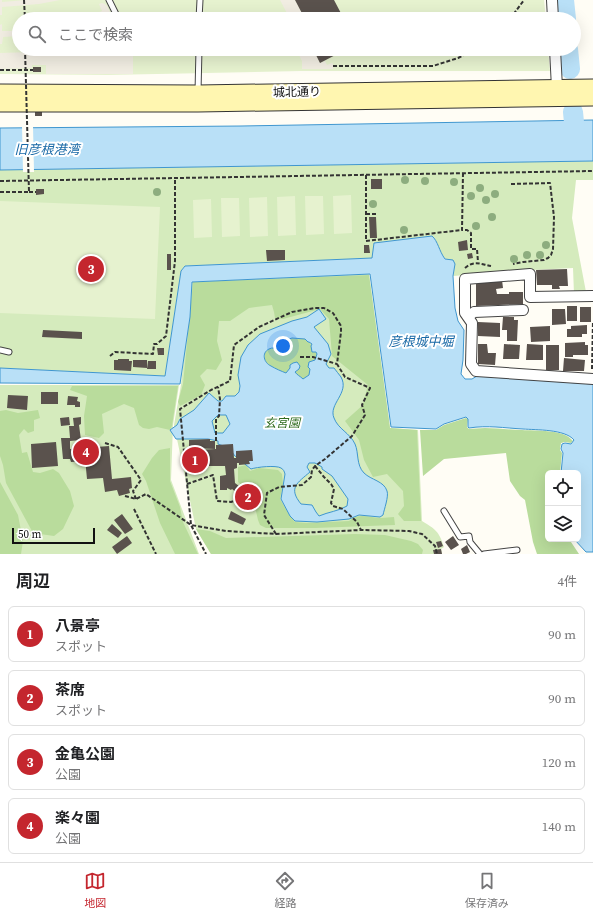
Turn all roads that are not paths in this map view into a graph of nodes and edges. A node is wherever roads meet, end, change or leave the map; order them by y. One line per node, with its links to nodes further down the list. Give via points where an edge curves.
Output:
1 (109, 0): 4 (lane)
2 (200, 0): 5 (lane)
3 (552, 0): 6 (street)
4 (115, 12)
5 (199, 12)
6 (553, 12)
7 (199, 56): 12 (lane)
8 (555, 56): 10 (street)
9 (593, 87): 10 (main road, 城北通り)
10 (557, 88): 12 (main road, 城北通り)
11 (0, 92): 12 (main road, 城北通り)
12 (198, 93)
13 (593, 98): 14 (main road, 城北通り, via 198,104)
14 (0, 104)
15 (593, 296): 17 (street, via 530,297 530,274 465,279)
16 (522, 310): 17 (street, via 474,312)
17 (468, 317): 20 (street, via 472,323 471,364 476,371)
18 (0, 350): 19 (lane)
19 (9, 352)
20 (592, 378)
21 (444, 511): 23 (lane, via 460,538 469,536 470,542)
22 (517, 550): 24 (lane)
23 (480, 554)
24 (484, 554)

